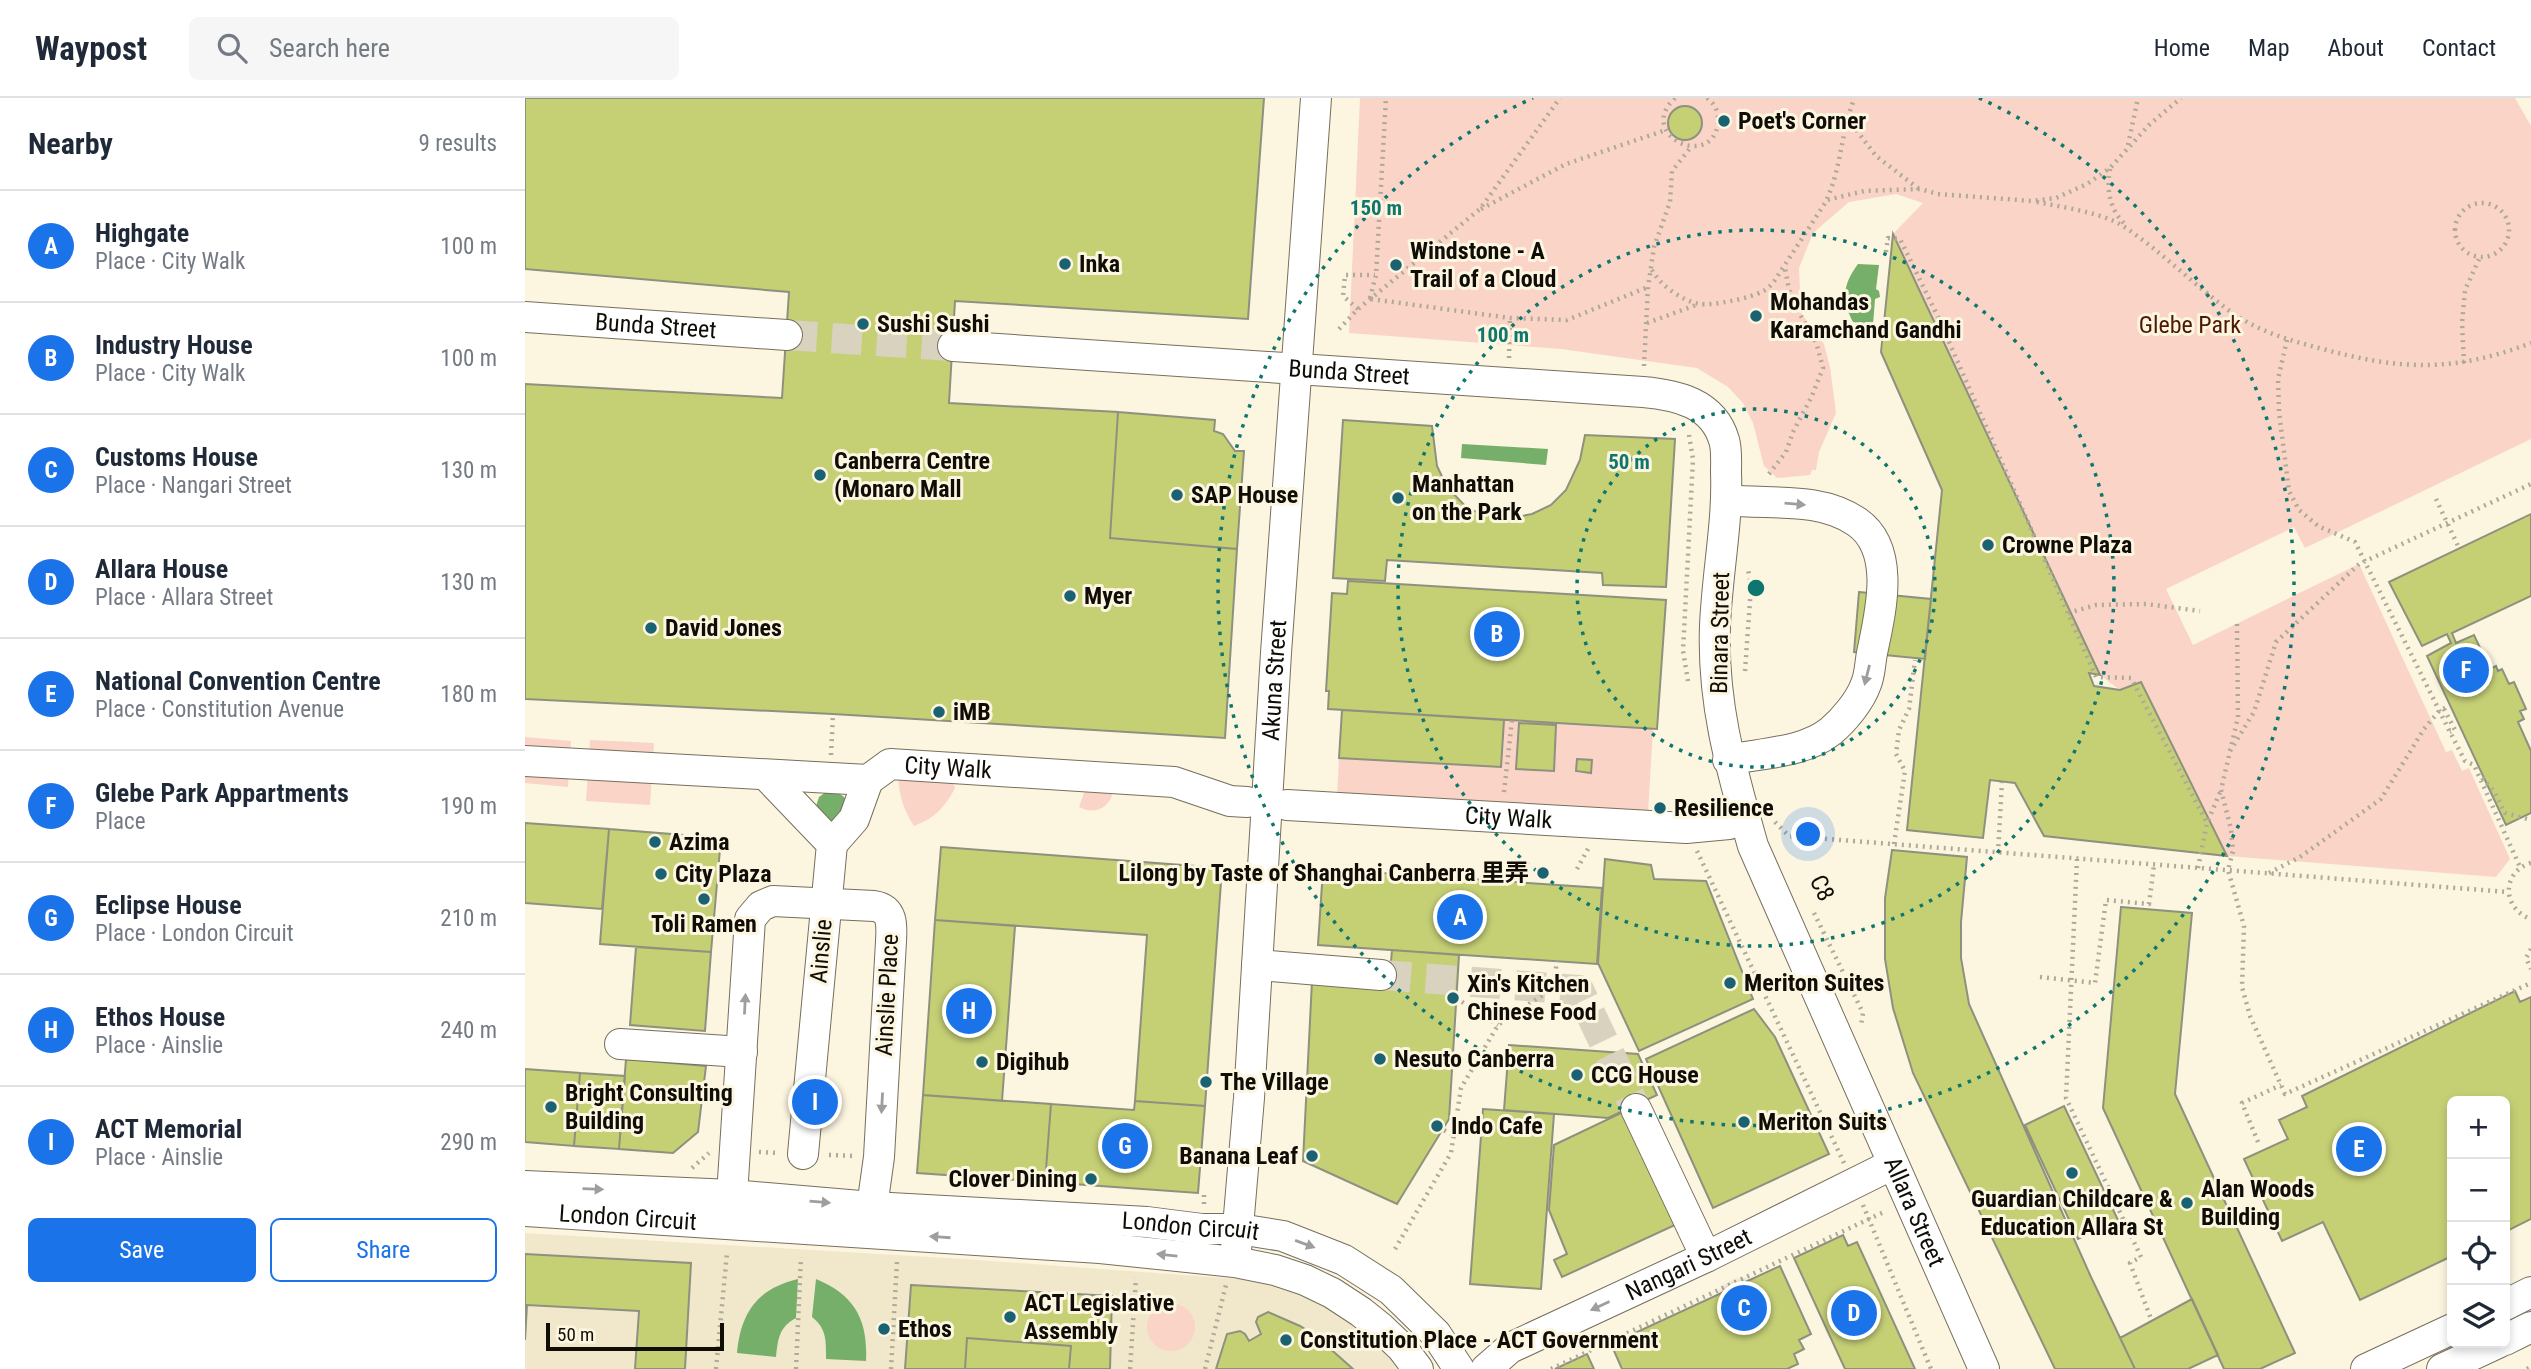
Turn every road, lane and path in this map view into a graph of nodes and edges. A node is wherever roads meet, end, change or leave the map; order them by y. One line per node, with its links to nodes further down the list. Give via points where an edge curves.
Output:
1 (1316, 98): 38 (street, Akuna Street)
2 (1386, 98): 23 (path)
3 (1560, 98): 17 (path)
4 (1673, 98): 10 (path, via 1665,113)
5 (1707, 98): 12 (path, via 1716,109 1717,127 1708,141)
6 (2138, 98): 11 (path)
7 (2181, 98): 11 (path)
8 (1853, 99): 9 (path)
9 (1847, 118): 14 (path, via 1876,156); 15 (path, via 1836,179)
10 (1666, 130): 12 (path, via 1676,142); 17 (path, via 1566,164)
11 (2128, 146): 13 (path)
12 (1691, 147): 22 (path, via 1672,171 1670,202 1654,247)
13 (2110, 168): 16 (path, via 2056,198); 18 (path, via 2111,203)
14 (1920, 189): 15 (path, via 1864,191); 16 (path)
15 (1827, 200): 21 (path)
16 (2032, 201): 18 (path, via 2114,221)
17 (1480, 209): 25 (path)
18 (2134, 233): 34 (path, via 2232,312)
19 (1886, 252): 50 (path, via 1888,238 1900,239)
20 (2480, 257): 20 (path, via 2497,253 2509,232 2505,215 2483,203 2465,209 2456,224 2458,243); 37 (path, via 2465,290)
21 (1785, 267): 26 (path, via 1764,291); 41 (path, via 1789,290 1816,342 1823,368 1786,452)
22 (1652, 270): 24 (path); 26 (path, via 1669,290)
23 (1376, 275): 25 (path); 27 (path, via 1345,275 1343,296)
24 (1648, 287): 29 (path, via 1567,320); 30 (path)
25 (1370, 299): 27 (path); 29 (path)
26 (1700, 304): 30 (path)
27 (1358, 309): 31 (path)
28 (525, 317): 32 (street, Bunda Street)
29 (1510, 318): 33 (path)
30 (1647, 323): 39 (path)
31 (1339, 330)
32 (787, 335)
33 (1510, 338)
34 (2287, 340): 37 (path, via 2374,362 2407,366); 48 (path, via 2278,379 2290,491 2299,510 2318,526 2355,542)
35 (2531, 344): 37 (path)
36 (953, 346): 38 (street, Bunda Street)
37 (2464, 363)
38 (1297, 367): 39 (street, Bunda Street); 92 (street, Akuna Street)
39 (1643, 392): 40 (street, Bunda Street, via 1692,402 1714,418)
40 (1725, 441): 44 (street, Binara Street)
41 (1769, 474)
42 (2531, 484): 45 (path)
43 (2436, 499): 45 (path)
44 (1727, 500): 58 (street, Binara Street, via 1715,625 1715,681); 58 (street, one-way to 58, via 1838,512 1866,530 1879,552 1883,578 1866,685 1848,712 1830,732 1805,744)
45 (2448, 523): 46 (path); 48 (path)
46 (2459, 548)
47 (1747, 558): 53 (path, via 1751,587)
48 (2365, 561): 54 (path); 57 (path, via 2276,642 2254,712)
49 (2200, 611): 50 (path, via 2146,604 2096,605)
50 (2068, 613): 71 (path, via 2096,677 2131,678)
51 (2237, 624): 57 (path, via 2238,717)
52 (1915, 660): 74 (path, via 1909,709 1899,730 1896,754 1905,771)
53 (1744, 683)
54 (2443, 709): 60 (path, via 2465,761 2474,765); 84 (path, via 2424,729 2381,799)
55 (834, 714): 62 (path)
56 (1512, 720): 68 (path)
57 (2228, 755): 65 (path)
58 (1728, 760): 70 (street, Binara Street)
59 (525, 761): 61 (street, City Walk)
60 (2478, 774): 69 (path, via 2505,813); 80 (path)
61 (766, 775): 62 (street, City Walk); 73 (street)
62 (829, 778): 63 (street, City Walk)
63 (868, 780): 66 (street, City Walk, via 890,764 1174,782 1230,801); 73 (street, via 854,819)
64 (2002, 782): 76 (path)
65 (2221, 790): 71 (path); 83 (path, via 2233,851)
66 (1247, 802)
67 (1287, 805): 68 (street, City Walk)
68 (1501, 817): 72 (street, City Walk)
69 (2531, 820)
70 (1749, 822): 72 (street, City Walk); 74 (path, via 1789,836); 109 (street, Allara Street, via 1753,846)
71 (2207, 822): 81 (path)
72 (1686, 828): 110 (path)
73 (832, 844): 87 (street, Ainslie)
74 (1894, 844): 76 (path)
75 (1587, 852): 82 (path)
76 (1998, 853): 77 (path)
77 (2077, 859): 79 (path); 96 (path)
78 (2531, 863): 80 (path)
79 (2154, 864): 81 (path); 96 (path, via 2149,904 2106,900 2095,983)
80 (2520, 867): 85 (path)
81 (2197, 868): 83 (path)
82 (1577, 870)
83 (2228, 870): 84 (path); 103 (path, via 2244,926 2242,987)
84 (2268, 874): 85 (path)
85 (2508, 892): 88 (path, via 2514,909)
86 (1809, 902): 100 (path, C8, via 1863,1013)
87 (825, 904): 102 (street, Ainslie Place, one-way to 87, via 749,927 754,913 773,901); 108 (street, Ainslie); 115 (street, Ainslie Place, one-way to 115, via 880,907 891,920 879,1157)
88 (2531, 919)
89 (2531, 949): 90 (path)
90 (2528, 956): 93 (path)
91 (1557, 961): 99 (path, via 1553,988)
92 (1257, 965): 94 (street); 120 (street, Akuna Street)
93 (2531, 969)
94 (1381, 975)
95 (2040, 977): 96 (path)
96 (2071, 982): 131 (path, via 2066,1098 2141,1257 2130,1263)
97 (2531, 984): 103 (path, via 2285,1094)
98 (1457, 998): 99 (path)
99 (1497, 1025): 106 (path, via 1461,1087)
100 (1860, 1037)
101 (620, 1044): 102 (street)
102 (742, 1052): 113 (street, Ainslie Place)
103 (2281, 1084): 107 (path, via 2242,1103)
104 (1636, 1109): 125 (street)
105 (1438, 1126): 106 (path)
106 (1454, 1135): 122 (path, via 1451,1153)
107 (2258, 1142)
108 (803, 1154)
109 (1893, 1164): 110 (street, Nangari Street); 146 (street, Allara Street)
110 (1853, 1184): 118 (path); 125 (street, Nangari Street)
111 (525, 1186): 113 (street, London Circuit, one-way to 113)
112 (1204, 1192): 114 (path)
113 (732, 1195): 115 (street, London Circuit, one-way to 115); 119 (street)
114 (1204, 1204)
115 (871, 1207): 120 (street, London Circuit); 121 (street)
116 (1890, 1209): 118 (path)
117 (525, 1211): 119 (street, London Circuit)
118 (1870, 1219): 144 (path); 145 (path)
119 (774, 1227): 121 (street, London Circuit)
120 (1239, 1229): 127 (street, Akuna Street); 142 (street, London Circuit, one-way to 142, via 1312,1245 1370,1274 1436,1334)
121 (836, 1231): 127 (street, London Circuit, one-way to 121, via 1100,1248)
122 (1395, 1248)
123 (727, 1253): 136 (path)
124 (801, 1257): 137 (path)
125 (1706, 1257): 143 (street, Nangari Street, one-way to 143, via 1510,1349)
126 (897, 1262): 138 (path)
127 (1231, 1273): 140 (path); 141 (street, London Circuit, via 1275,1270 1332,1293 1381,1328)
128 (1136, 1277): 139 (path)
129 (2531, 1292): 130 (street)
130 (2510, 1302)
131 (2151, 1319)
132 (2531, 1327): 134 (street)
133 (2447, 1331): 147 (street)
134 (2510, 1338)
135 (2487, 1348): 148 (street)
136 (716, 1369)
137 (796, 1369)
138 (891, 1369)
139 (1130, 1369)
140 (1205, 1369)
141 (1418, 1369)
142 (1459, 1369)
143 (1486, 1369)
144 (1551, 1369)
145 (1931, 1369)
146 (1983, 1369)
147 (2366, 1369)
148 (2442, 1369)

